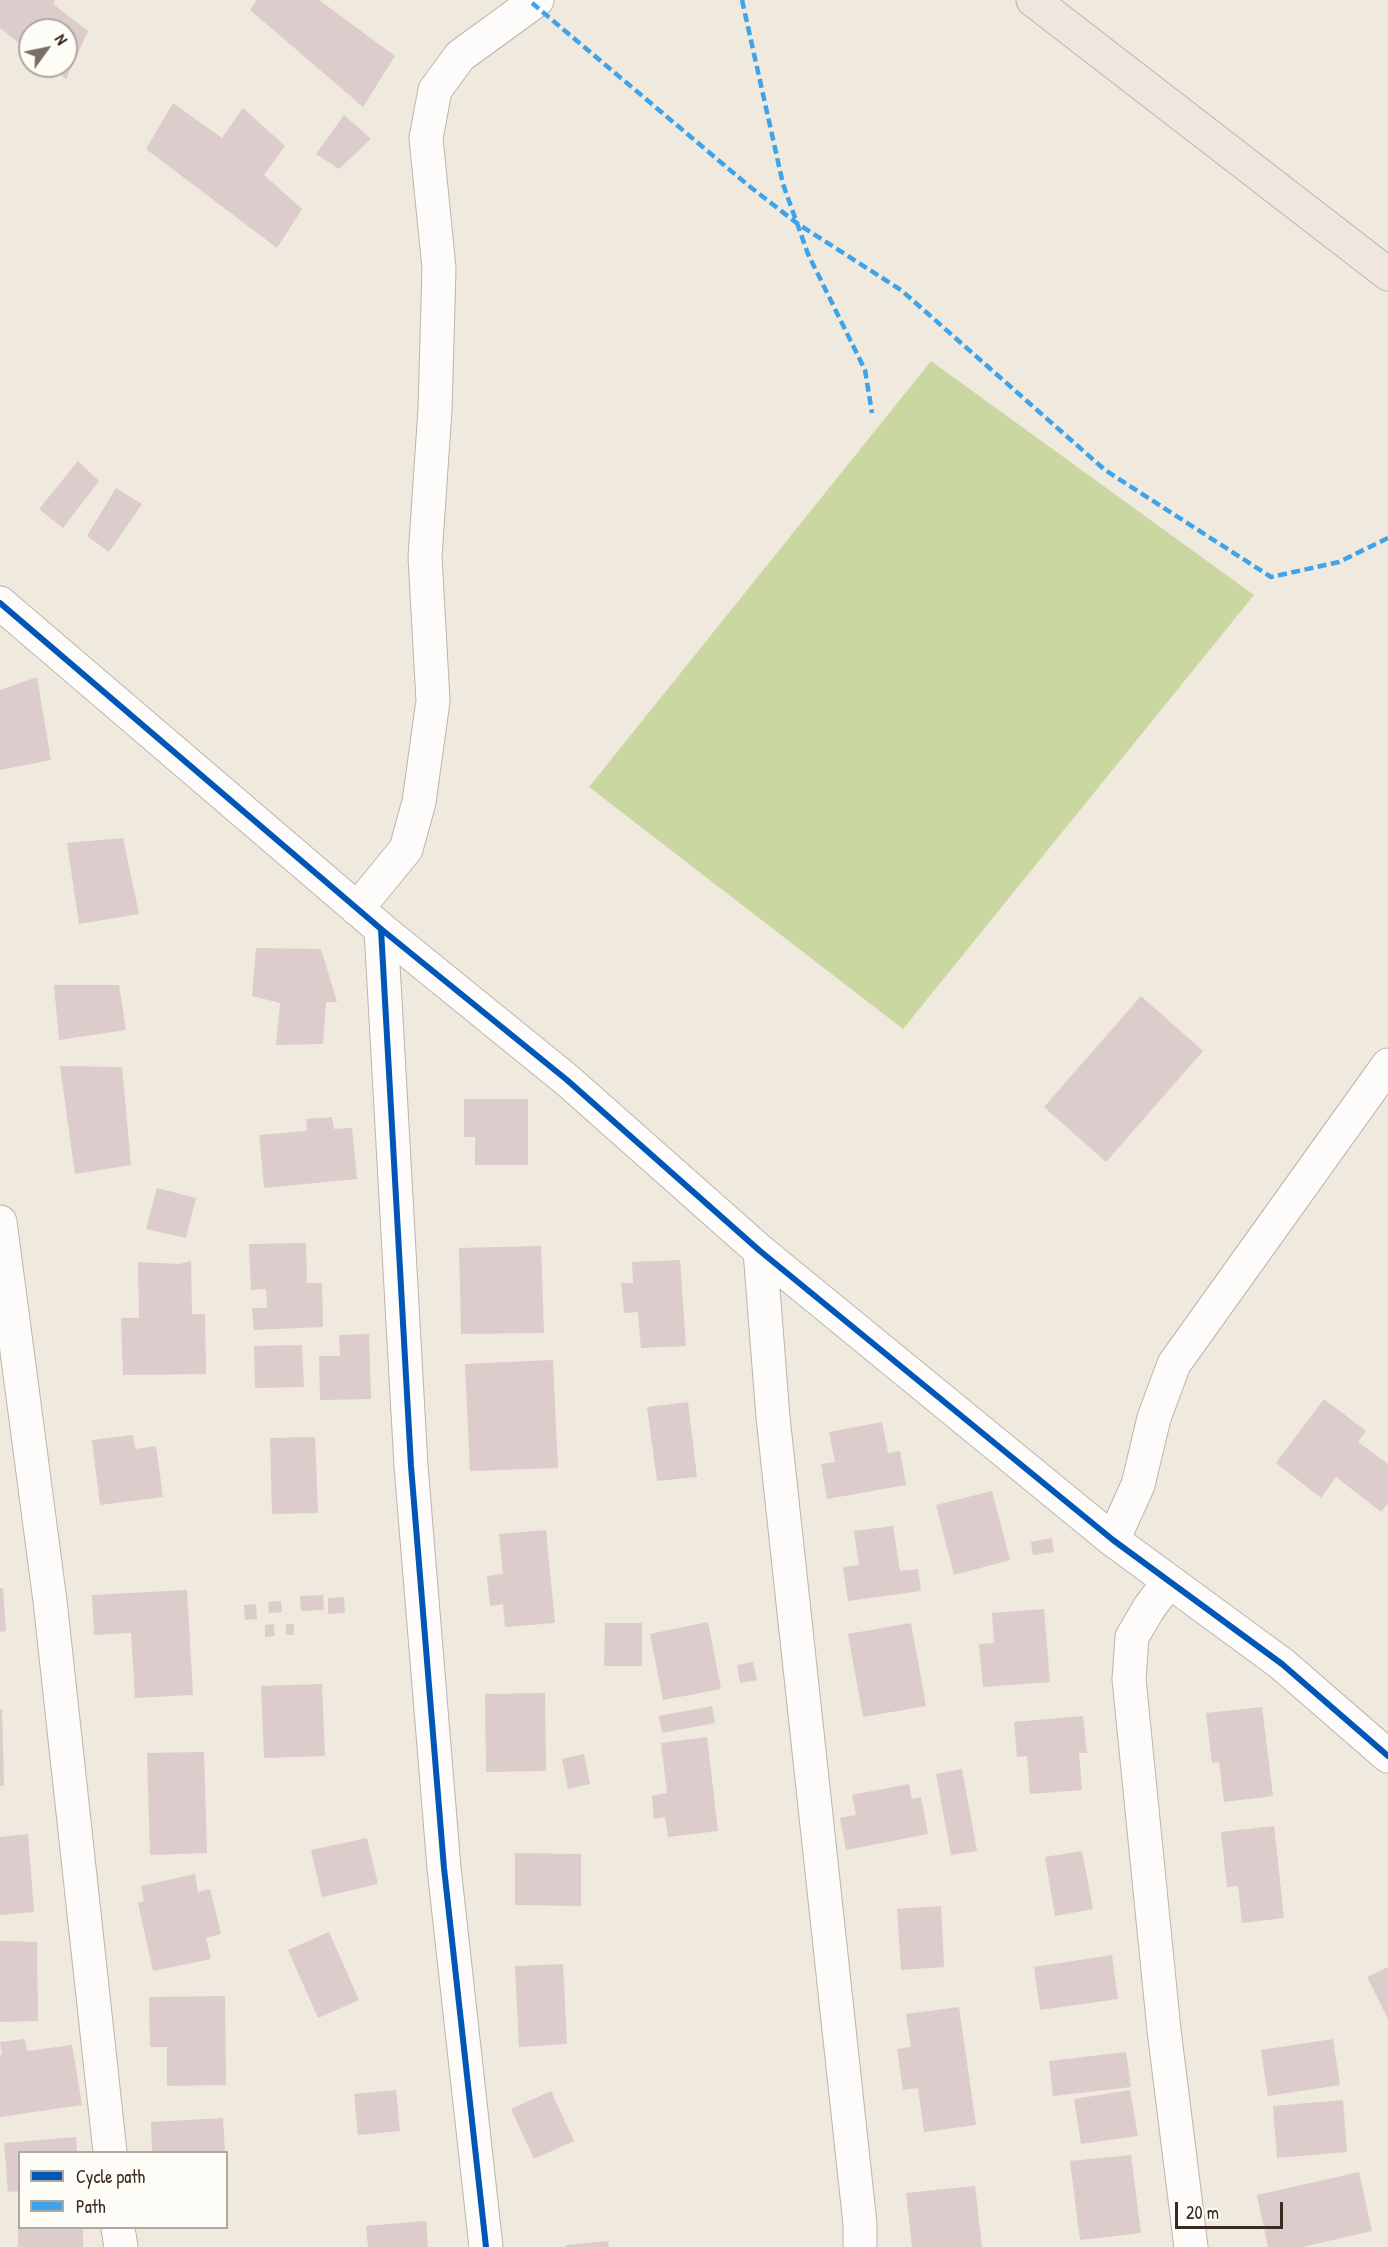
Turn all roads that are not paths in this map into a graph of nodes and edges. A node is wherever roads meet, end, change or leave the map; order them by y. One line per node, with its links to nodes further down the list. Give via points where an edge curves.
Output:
1 (537, 0): 5 (street, via 460,56 435,90 426,138 439,268 425,557 433,701 419,802 406,849)
2 (1033, 0): 3 (main road)
3 (1388, 274)
4 (1, 604): 5 (street)
5 (369, 919): 8 (street, via 567,1080); 15 (street, via 444,1868)
6 (1388, 1065): 9 (street, via 1174,1364 1154,1418 1138,1485)
7 (0, 1222): 12 (street, via 48,1589)
8 (760, 1251): 9 (street); 16 (street, via 773,1417)
9 (1113, 1540): 10 (street)
10 (1168, 1581): 11 (street, via 1282,1664); 17 (street, via 1132,1637 1129,1679 1164,2030)
11 (1388, 1756)
12 (110, 2151)
13 (118, 2229): 14 (street)
14 (121, 2247)
15 (486, 2247)
16 (860, 2247)
17 (1191, 2247)

